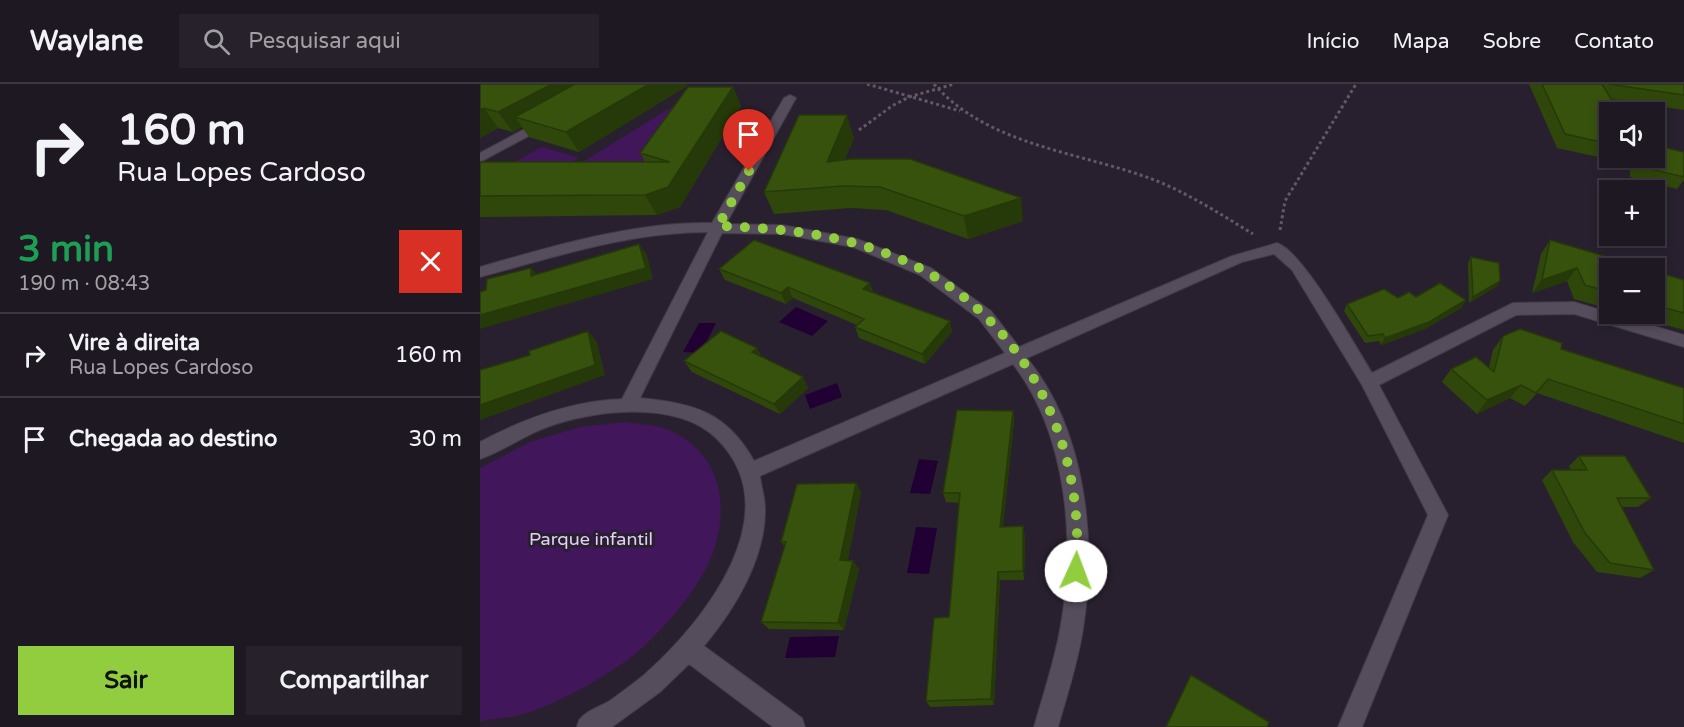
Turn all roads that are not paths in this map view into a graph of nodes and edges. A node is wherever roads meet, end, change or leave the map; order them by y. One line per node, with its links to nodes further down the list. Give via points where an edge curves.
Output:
1 (790, 98): 4 (street)
2 (561, 112): 3 (street)
3 (480, 158)
4 (718, 226): 5 (street, via 654,230 586,241); 7 (street, via 790,230 836,238 889,255 938,279 981,311); 9 (street)
5 (480, 272)
6 (1684, 341): 8 (street, via 1574,308 1513,309)
7 (1020, 353): 8 (street, via 1237,259 1277,248 1298,267); 11 (street); 15 (street, via 1050,406 1070,470 1078,548 1070,640)
8 (1369, 382): 16 (street, via 1438,514)
9 (628, 404): 10 (street, via 554,418); 11 (street, via 662,406 692,414 717,428 736,447)
10 (480, 451)
11 (749, 472): 12 (street, via 754,501 752,534 740,570 718,610)
12 (689, 649): 13 (street, via 650,686); 14 (street)
13 (589, 727)
14 (793, 727)
15 (1046, 727)
16 (1350, 727)

